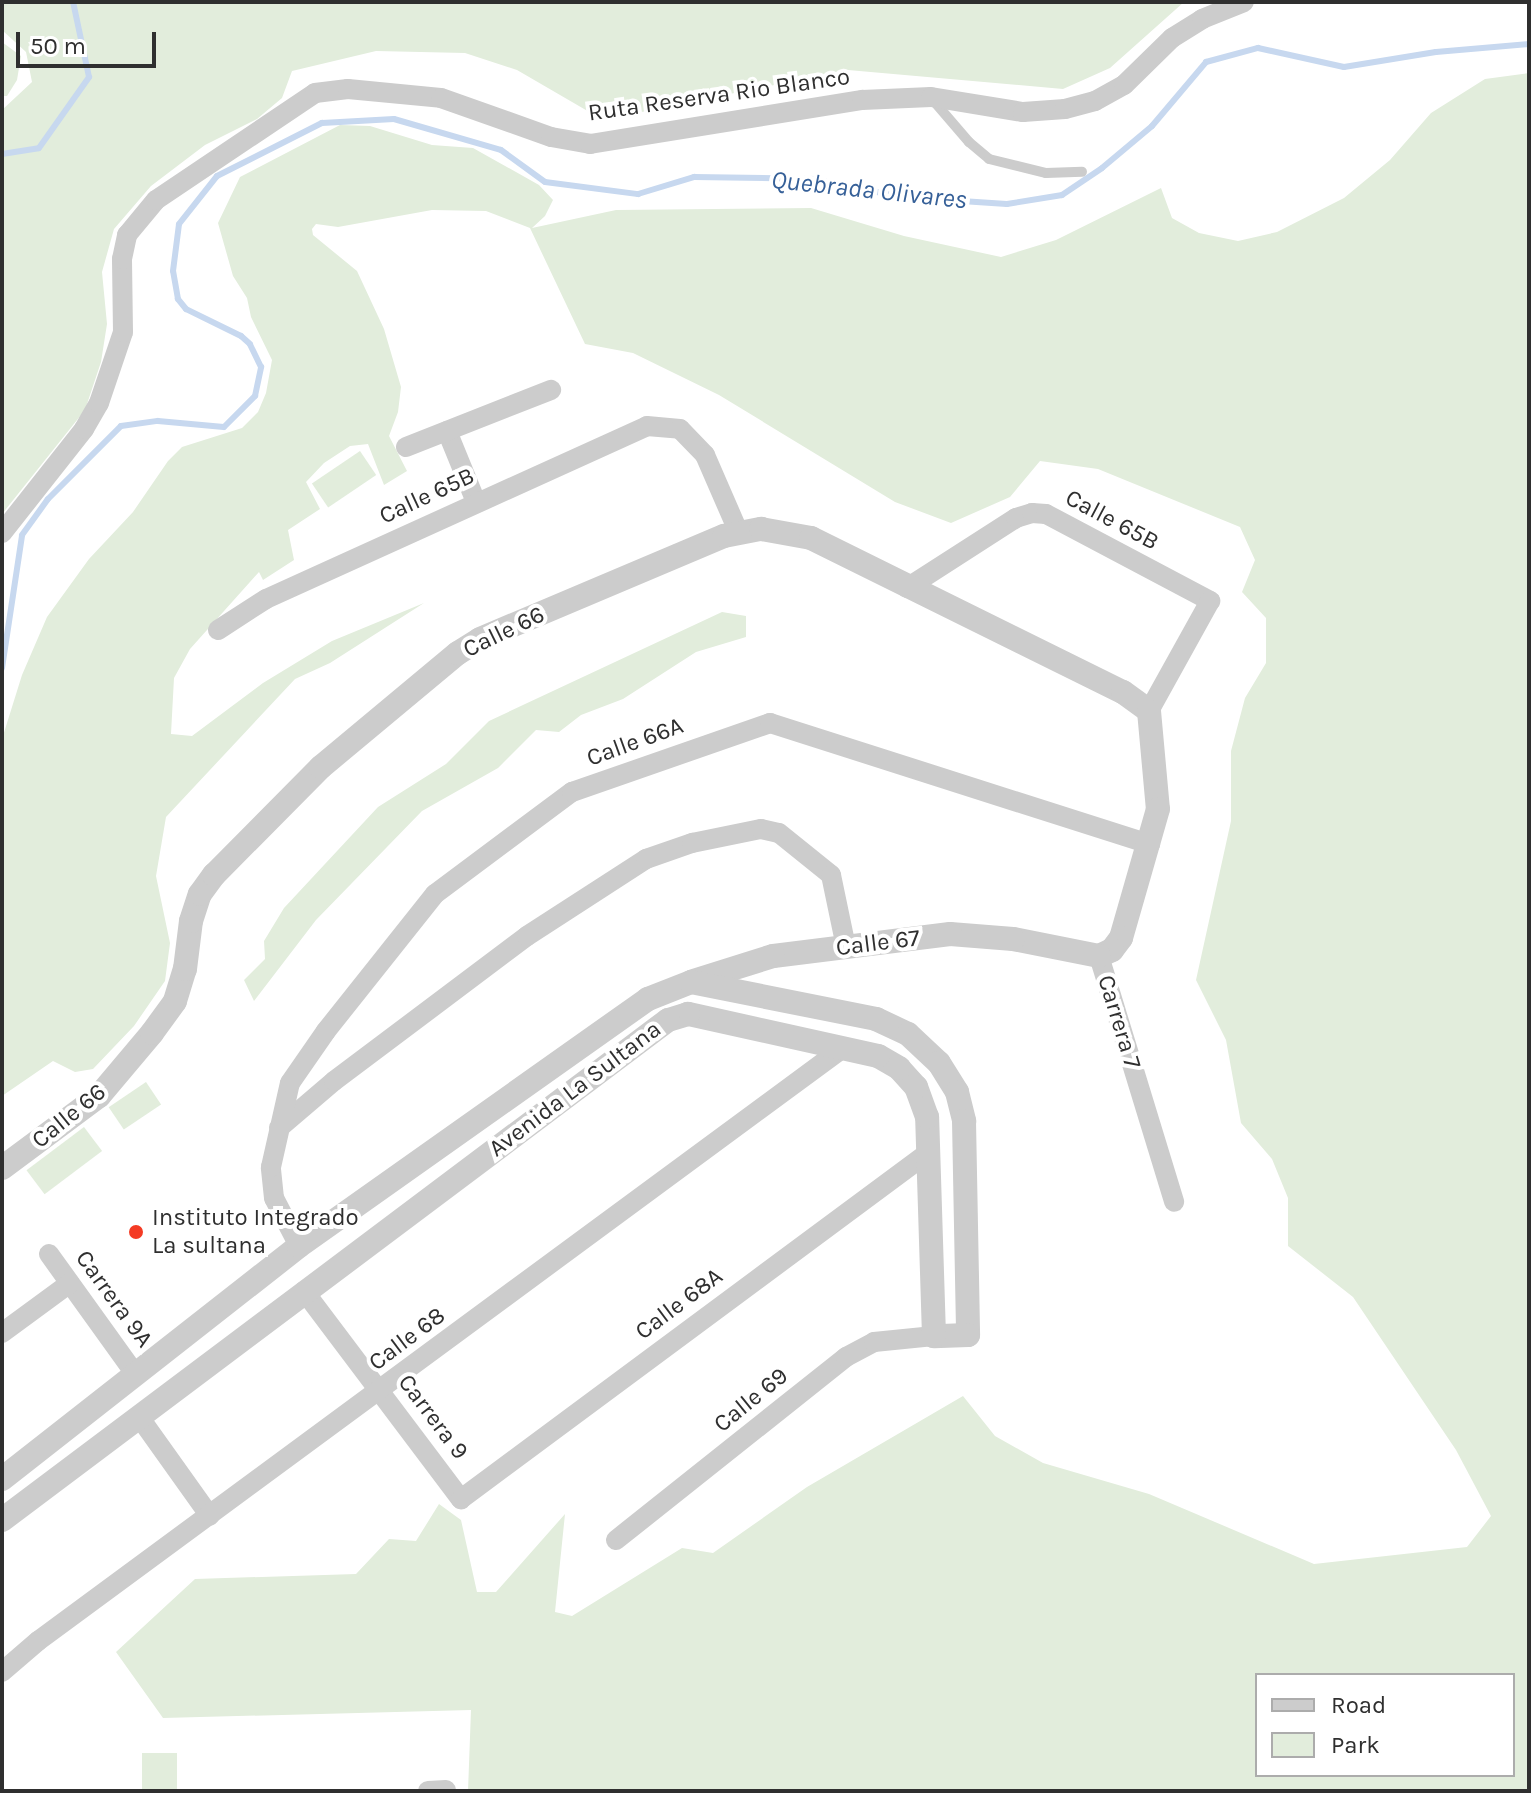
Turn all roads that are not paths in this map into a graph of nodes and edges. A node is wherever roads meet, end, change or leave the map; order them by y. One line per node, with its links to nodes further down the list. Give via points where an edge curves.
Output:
1 (1244, 2): 2 (street, Ruta Reserva Rio Blanco, via 1172,38 1124,85 1095,101 1023,112)
2 (931, 97): 3 (lane, via 989,159 1046,173); 9 (street, Ruta Reserva Rio Blanco, via 792,109 590,144 551,137 441,98 348,89 315,93 156,200 127,235 122,259 123,332 99,403)
3 (1082, 172)
4 (551, 390): 5 (street)
5 (447, 431): 6 (street); 7 (street)
6 (406, 447)
7 (476, 502): 8 (street, Calle 65B, via 647,426 664,425 680,429 705,455); 11 (street, Calle 65B, via 266,599)
8 (738, 531): 10 (street, Calle 66, via 761,529 811,538); 21 (street, Calle 66, via 480,639 321,767 200,894 175,1001 152,1033 99,1096)
9 (2, 533)
10 (907, 588): 12 (street, Calle 66, via 1123,692); 12 (street, Calle 65B, via 1016,518 1046,514 1210,601)
11 (218, 630)
12 (1149, 711): 13 (street, Carrera 7, via 1159,787)
13 (1150, 844): 15 (street, Carrera 7, via 1121,938); 19 (street, Calle 66A, via 770,723 750,728 572,792 435,894 290,1083)
14 (846, 947): 15 (street, Calle 67, via 950,934 1013,939); 16 (street, Calle 67, via 773,956); 19 (street, via 831,875 779,833 761,829 692,843 646,859 527,936)
15 (1099, 956): 22 (street, Carrera 7)
16 (691, 982): 17 (street); 23 (street, Avenida La Sultana, via 648,999); 28 (street, via 876,1019 908,1034 939,1063 957,1092 964,1121 968,1335)
17 (688, 1014): 18 (street, Avenida La Sultana); 26 (street, Avenida La Sultana, via 668,1020)
18 (843, 1048): 20 (street, Avenida La Sultana, via 878,1056 916,1087 927,1117); 30 (street, Calle 68)
19 (279, 1128): 23 (street, Calle 66A, via 271,1167 274,1198)
20 (929, 1152): 28 (street, Avenida La Sultana); 33 (street, Calle 68A)
21 (2, 1168)
22 (1174, 1202)
23 (299, 1246): 29 (street, Avenida La Sultana)
24 (49, 1254): 25 (street, Carrera 9A)
25 (70, 1283): 27 (street); 29 (street, Carrera 9A)
26 (304, 1291): 30 (street, Carrera 9); 31 (street, Avenida La Sultana)
27 (2, 1333)
28 (934, 1336): 36 (street, Calle 69, via 874,1342 846,1357)
29 (136, 1375): 32 (street, Avenida La Sultana)
30 (381, 1391): 33 (street, Carrera 9); 34 (street, Calle 68)
31 (140, 1418): 34 (street); 35 (street, Avenida La Sultana)
32 (2, 1479)
33 (461, 1499)
34 (210, 1516): 37 (street, Calle 68)
35 (2, 1520)
36 (616, 1540)
37 (2, 1672)
38 (446, 1790): 39 (street)
39 (428, 1791)

